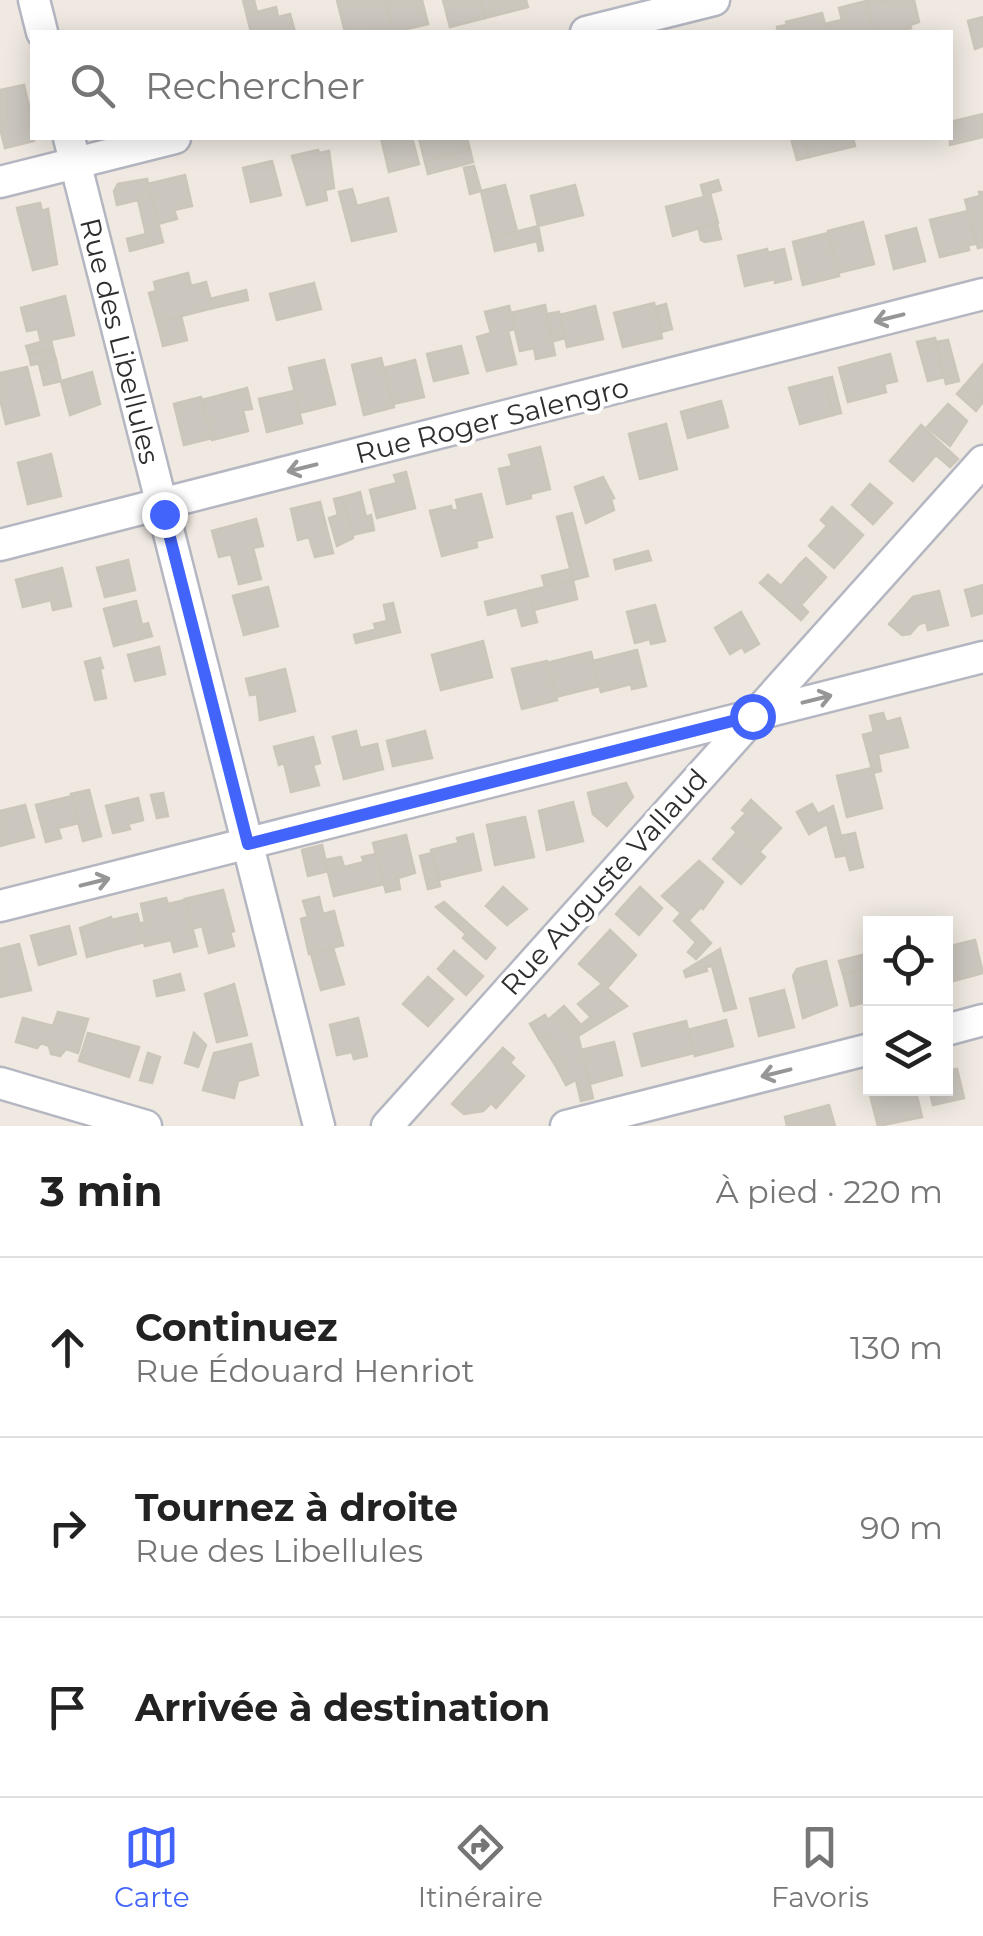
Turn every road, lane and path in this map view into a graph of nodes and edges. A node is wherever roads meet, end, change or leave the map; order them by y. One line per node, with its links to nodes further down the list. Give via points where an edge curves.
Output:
1 (34, 0): 3 (street)
2 (714, 0): 4 (street)
3 (42, 30)
4 (594, 30)
5 (158, 140): 6 (street)
6 (72, 150): 7 (street); 10 (street, Rue des Libellules)
7 (0, 182)
8 (983, 294): 10 (street, Rue Roger Salengro, one-way to 10)
9 (983, 460): 13 (street, Rue Auguste Vallaud)
10 (162, 504): 11 (street, Rue Roger Salengro); 14 (street, Rue des Libellules)
11 (0, 545)
12 (983, 657): 13 (street, one-way to 12)
13 (752, 716): 14 (street); 22 (street, Rue Auguste Vallaud)
14 (248, 844): 15 (street, one-way to 14); 21 (street, Rue des Libellules)
15 (0, 906)
16 (983, 1020): 17 (street)
17 (953, 1028)
18 (863, 1051): 23 (street, one-way to 23)
19 (0, 1083): 20 (street)
20 (146, 1126)
21 (319, 1126)
22 (388, 1126)
23 (566, 1126)

